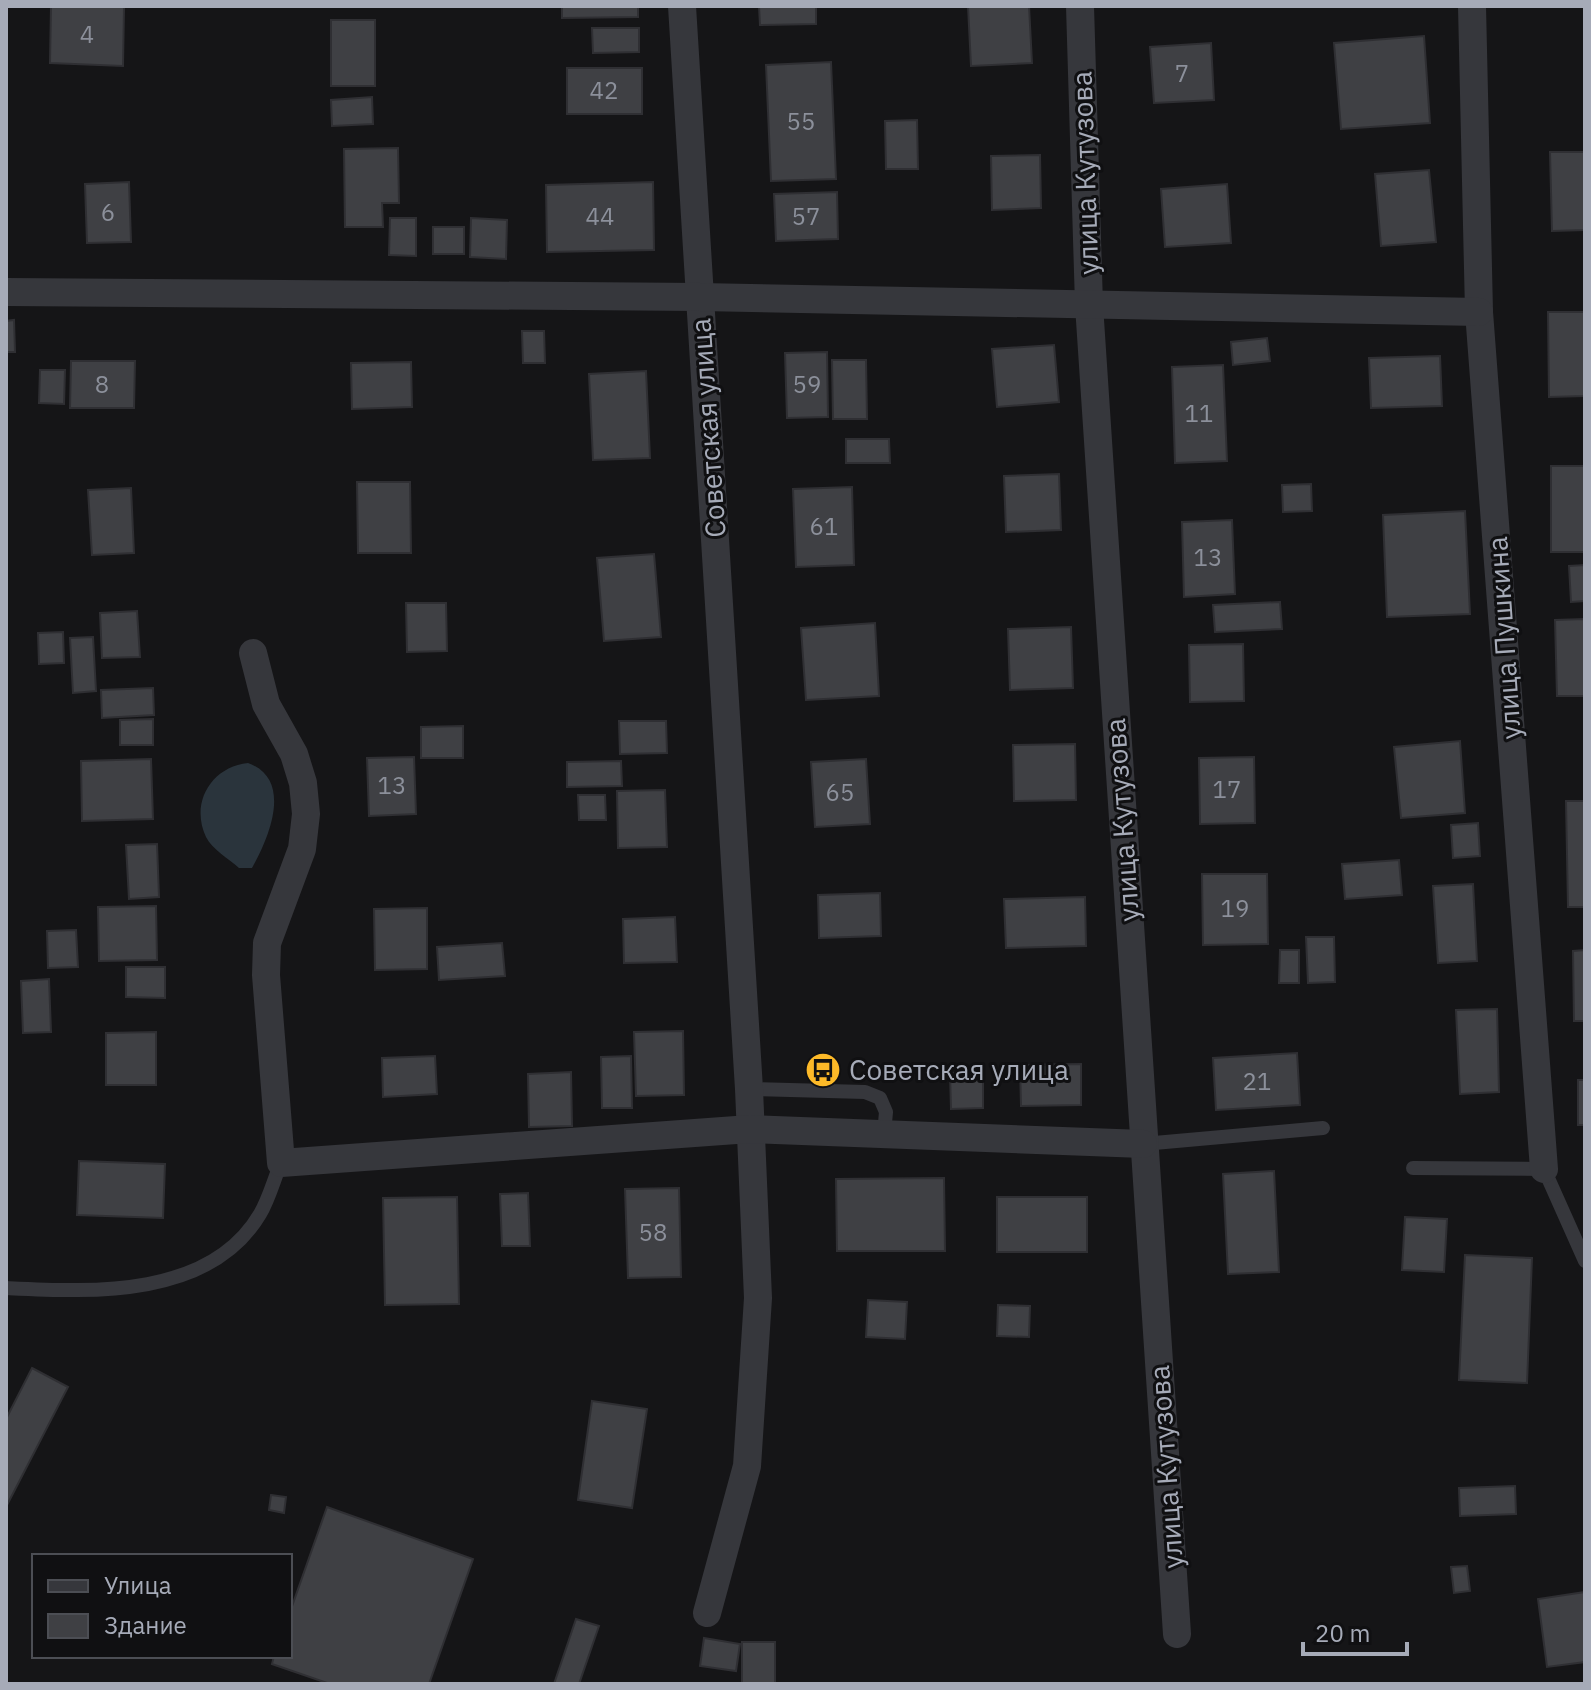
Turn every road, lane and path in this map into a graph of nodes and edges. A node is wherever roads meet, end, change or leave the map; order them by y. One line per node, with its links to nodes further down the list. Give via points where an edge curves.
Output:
1 (682, 6): 5 (street, Советская улица)
2 (1080, 6): 6 (street, улица Кутузова)
3 (1472, 6): 7 (street, улица Пушкина)
4 (6, 292): 5 (street)
5 (700, 297): 6 (street); 9 (street, Советская улица)
6 (1089, 305): 7 (street); 13 (street, улица Кутузова)
7 (1479, 312): 16 (street, улица Пушкина)
8 (253, 653): 14 (street, via 266,704 294,754 306,814 302,849 267,943)
9 (749, 1089): 11 (street, Советская улица); 12 (lane, via 865,1092 880,1098 886,1112)
10 (1323, 1128): 13 (lane)
11 (750, 1129): 12 (street); 14 (street); 19 (street, Советская улица, via 758,1298 747,1466)
12 (884, 1134): 13 (street)
13 (1143, 1144): 20 (street, улица Кутузова)
14 (281, 1163): 18 (lane, via 260,1215 234,1246 200,1268 110,1289)
15 (1413, 1168): 16 (lane)
16 (1544, 1169): 17 (lane, улица Пушкина)
17 (1585, 1261)
18 (6, 1288)
19 (707, 1613)
20 (1177, 1634)

